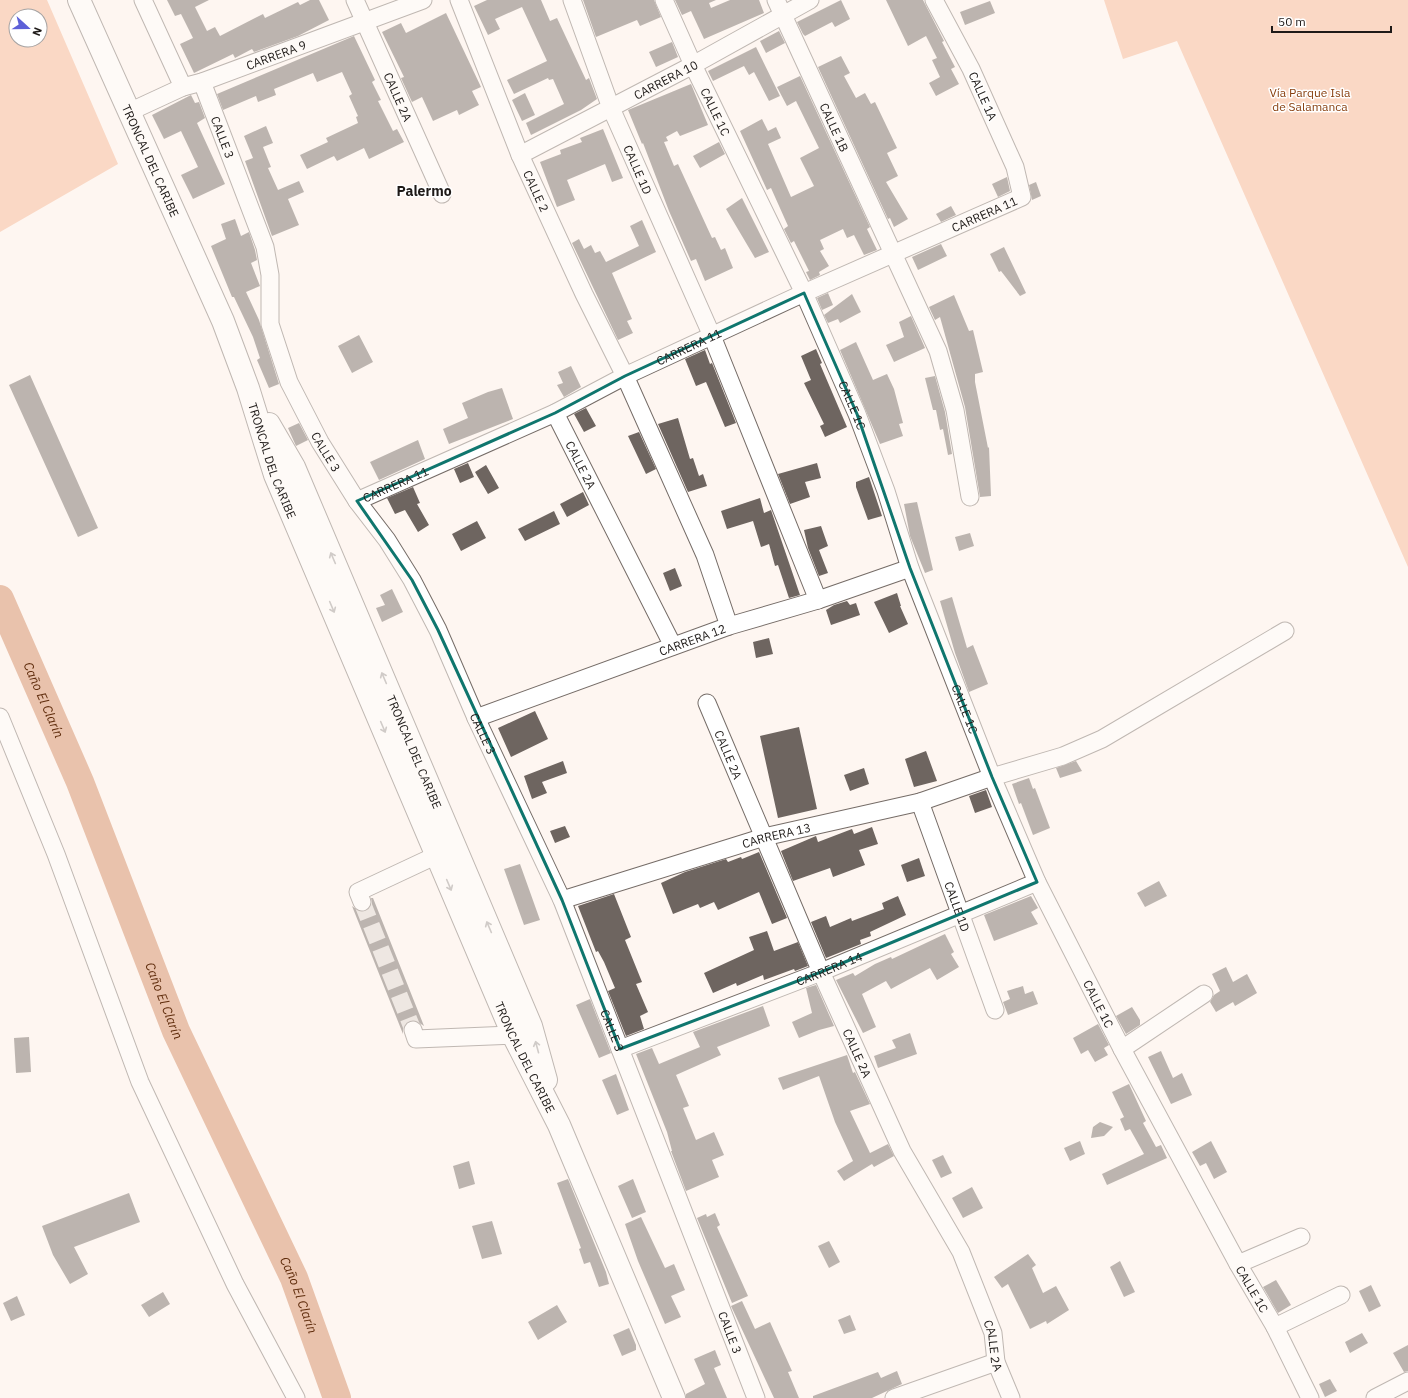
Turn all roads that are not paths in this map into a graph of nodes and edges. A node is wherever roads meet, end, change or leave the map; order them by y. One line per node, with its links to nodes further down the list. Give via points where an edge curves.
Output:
1 (79, 0): 17 (highway, TRONCAL DEL CARIBE)
2 (143, 0): 15 (street)
3 (355, 0): 12 (street, CALLE 2A)
4 (423, 0): 12 (street, CARRERA 9)
5 (459, 0): 18 (street, CALLE 2)
6 (572, 0): 16 (street, CALLE 1D)
7 (664, 0): 13 (street, CALLE 1C)
8 (776, 0): 11 (street, CALLE 1B)
9 (810, 0): 11 (street, CARRERA 10)
10 (934, 0): 20 (street, CALLE 1A, via 971,69 1015,167)
11 (782, 16): 13 (street, CARRERA 10); 21 (street, CALLE 1B)
12 (365, 21): 14 (street, CARRERA 9); 19 (street, CALLE 2A)
13 (693, 65): 16 (street, CARRERA 10); 22 (street, CALLE 1C)
14 (202, 82): 15 (street, CARRERA 9); 28 (street, CALLE 3, via 265,247 270,276 270,324 289,382 320,442)
15 (183, 87): 17 (street, CARRERA 9)
16 (611, 108): 18 (street, CARRERA 10); 23 (street, CALLE 1D)
17 (129, 112): 25 (highway, TRONCAL DEL CARIBE, via 223,321)
18 (520, 155): 24 (street, CALLE 2, via 584,294)
19 (442, 194)
20 (1022, 197): 21 (street, CARRERA 11)
21 (894, 254): 22 (street, CARRERA 11); 27 (street, CALLE 1B, via 938,351 955,410)
22 (804, 294): 23 (street, CARRERA 11); 29 (street, CALLE 1C, via 857,414 886,492)
23 (712, 336): 24 (street, CARRERA 11); 30 (street, CALLE 1D)
24 (626, 376): 26 (street, CARRERA 11); 31 (street, CALLE 2, via 705,555)
25 (248, 388): 40 (highway, TRONCAL DEL CARIBE, one-way to 40, via 276,475); 52 (highway, TRONCAL DEL CARIBE, one-way to 25, via 532,1026 294,466)
26 (555, 413): 28 (street, CARRERA 11); 33 (street, CALLE 2A)
27 (970, 497)
28 (357, 501): 36 (street, CALLE 3, via 412,580 438,630)
29 (910, 568): 30 (street, CARRERA 12); 37 (street, CALLE 1C)
30 (818, 600): 31 (street, CARRERA 12)
31 (729, 626): 33 (street, CARRERA 12)
32 (1285, 631): 37 (street, CARRERA 13, via 1092,745)
33 (672, 646): 36 (street, CARRERA 12)
34 (707, 703): 39 (street, CALLE 2A)
35 (0, 717): 59 (street, via 56,854 140,1082 234,1284)
36 (476, 718): 42 (street, CALLE 3)
37 (992, 777): 38 (street, CARRERA 13); 41 (street, CALLE 1C)
38 (920, 802): 39 (street, CARRERA 13); 44 (street, CALLE 1D)
39 (764, 838): 42 (street, CARRERA 13); 45 (street, CALLE 2A)
40 (437, 855): 43 (street, via 358,892); 49 (highway, TRONCAL DEL CARIBE, one-way to 49)
41 (1037, 882): 44 (street, CARRERA 14); 51 (street, CALLE 1C)
42 (562, 900): 50 (street, CALLE 3)
43 (362, 902)
44 (960, 913): 45 (street, CARRERA 14); 47 (street, CALLE 1D)
45 (821, 972): 50 (street, CARRERA 14); 57 (street, CALLE 2A, via 902,1151 961,1252 993,1332)
46 (1204, 994): 51 (street)
47 (995, 1010)
48 (413, 1030): 49 (street, via 416,1040)
49 (513, 1034): 52 (highway, TRONCAL DEL CARIBE)
50 (620, 1049): 61 (street, CALLE 3)
51 (1122, 1049): 54 (street, CALLE 1C)
52 (559, 1125): 60 (highway, TRONCAL DEL CARIBE)
53 (1301, 1237): 54 (street)
54 (1238, 1264): 56 (street, CALLE 1C)
55 (1341, 1294): 56 (street)
56 (1275, 1326): 64 (street, CALLE 1C)
57 (996, 1362): 62 (street); 63 (street, CALLE 2A)
58 (1408, 1381): 65 (street)
59 (296, 1398)
60 (674, 1398)
61 (756, 1398)
62 (894, 1398)
63 (1011, 1398)
64 (1310, 1398)
65 (1375, 1398)

